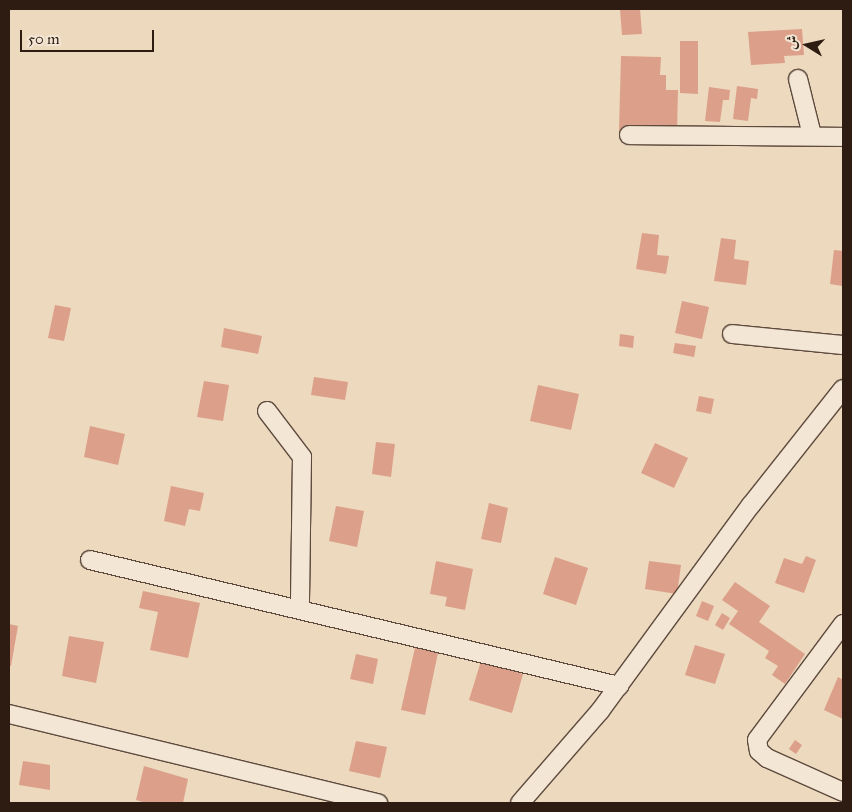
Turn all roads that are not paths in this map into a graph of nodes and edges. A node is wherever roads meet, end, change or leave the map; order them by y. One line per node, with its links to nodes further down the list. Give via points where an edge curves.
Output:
1 (798, 79): 3 (street)
2 (628, 135): 3 (street)
3 (812, 135): 4 (street)
4 (843, 137)
5 (732, 334): 6 (street)
6 (843, 345)
7 (843, 389): 12 (street, via 751,504)
8 (267, 411): 10 (street, via 302,457)
9 (90, 560): 10 (street)
10 (300, 608): 12 (street)
11 (843, 624): 14 (street, via 757,740 759,751 767,758)
12 (619, 686): 16 (street)
13 (9, 714): 15 (street)
14 (843, 792)
15 (378, 803)
16 (520, 803)

